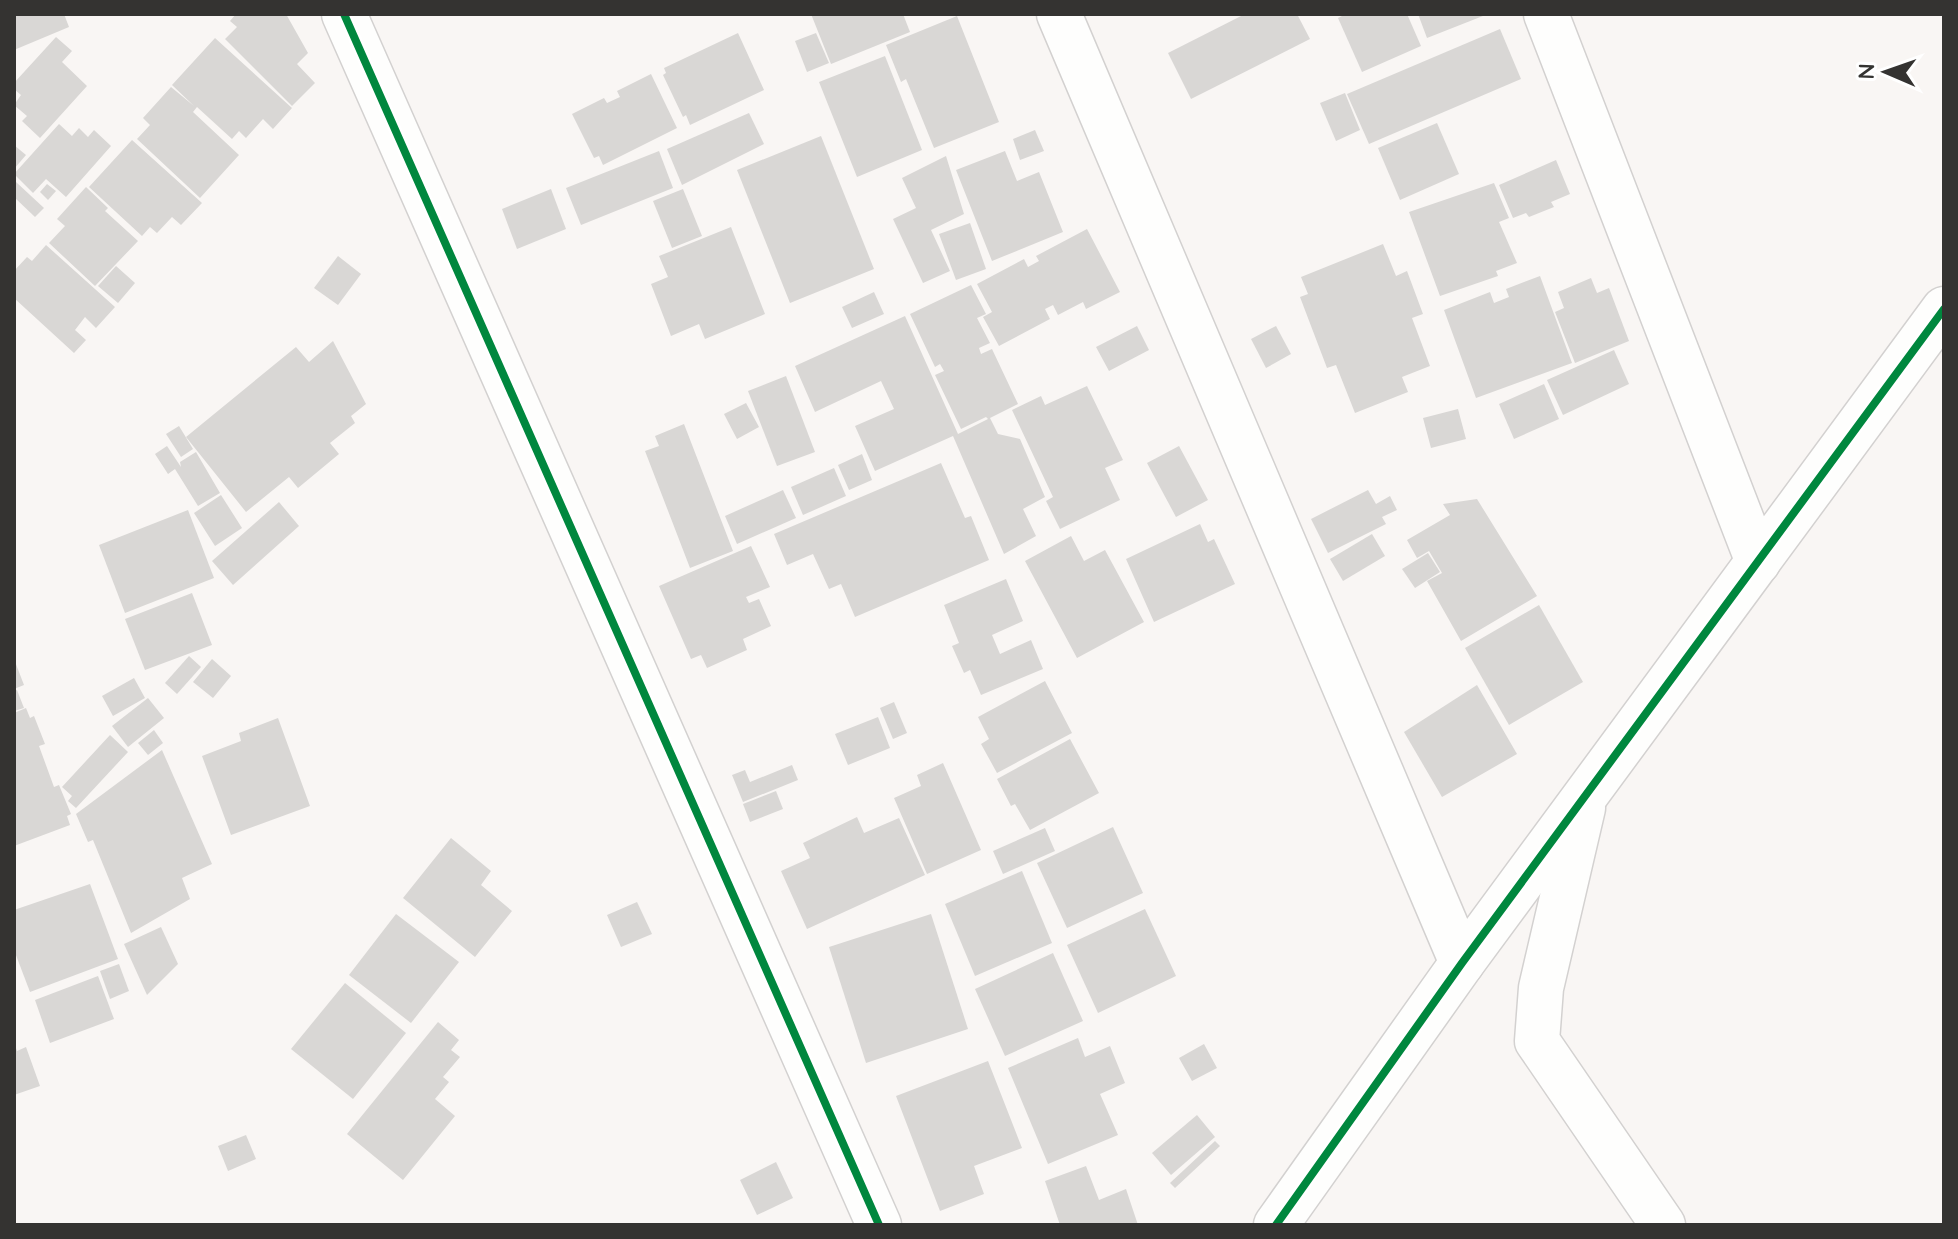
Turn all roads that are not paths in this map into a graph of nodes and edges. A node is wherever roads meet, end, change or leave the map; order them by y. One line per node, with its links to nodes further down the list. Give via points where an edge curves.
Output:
1 (344, 14): 8 (street)
2 (1059, 14): 7 (street)
3 (1546, 14): 5 (street)
4 (1944, 309): 5 (street)
5 (1758, 562): 6 (street)
6 (1586, 795): 7 (street); 10 (street, via 1541,988 1537,1041)
7 (1462, 963): 9 (street)
8 (879, 1225)
9 (1276, 1225)
10 (1663, 1225)

